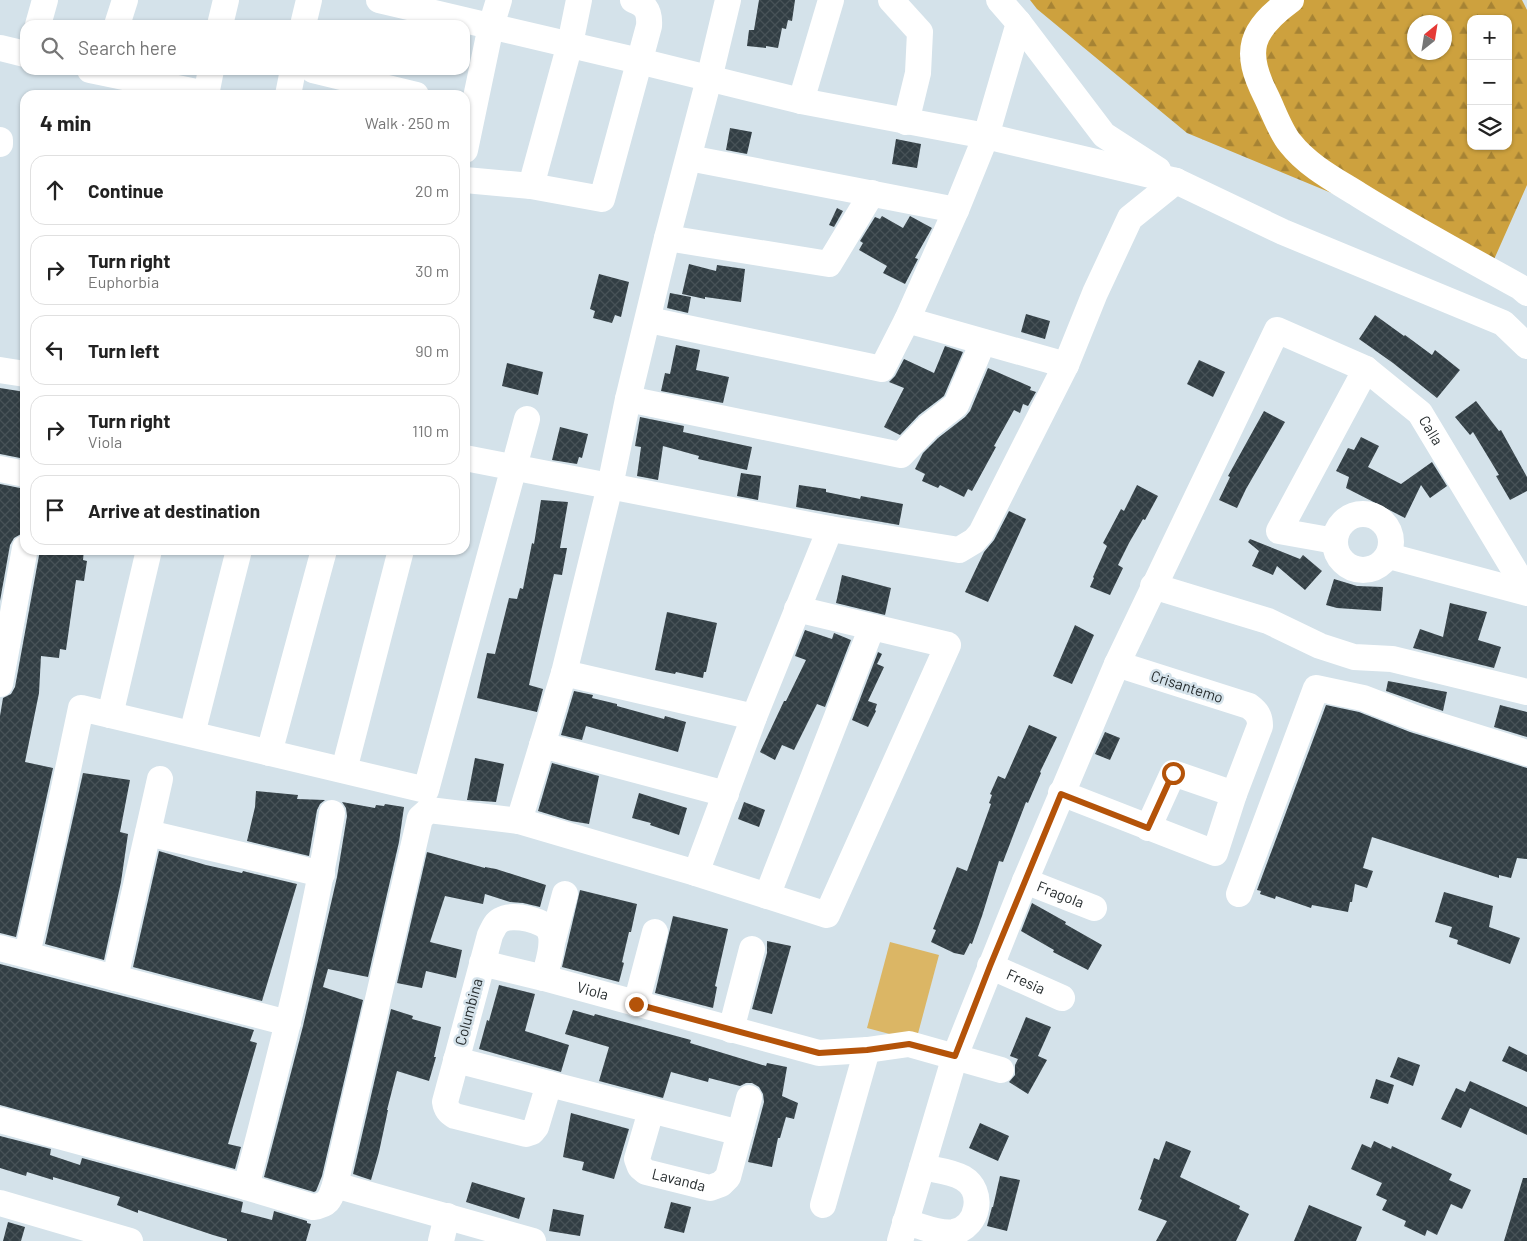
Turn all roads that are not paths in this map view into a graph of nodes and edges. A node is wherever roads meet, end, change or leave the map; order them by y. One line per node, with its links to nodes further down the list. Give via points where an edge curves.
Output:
1 (45, 0): 14 (street)
2 (125, 0): 15 (street)
3 (226, 0): 16 (street)
4 (309, 0): 17 (street)
5 (379, 0): 18 (street)
6 (499, 0): 21 (street)
7 (579, 0): 22 (street)
8 (633, 0): 25 (street, via 648,10 650,17)
9 (728, 0): 29 (street)
10 (831, 0): 33 (street)
11 (891, 0): 35 (street, via 920,32 918,73)
12 (999, 0): 20 (street)
13 (1291, 0): 46 (street, via 1260,29 1253,44 1252,59 1259,82 1289,142 1316,168)
14 (39, 20)
15 (119, 20)
16 (221, 20)
17 (304, 20)
18 (465, 20)
19 (470, 21): 21 (street)
20 (1019, 23): 36 (street); 41 (street, via 1104,135)
21 (491, 26): 22 (street); 34 (street)
22 (570, 44): 25 (street); 42 (street)
23 (0, 48): 24 (street)
24 (20, 53)
25 (639, 60): 29 (street); 42 (street, via 602,199)
26 (127, 75): 30 (street)
27 (292, 75): 31 (street)
28 (332, 75): 32 (street)
29 (709, 79): 33 (street); 39 (street)
30 (208, 86)
31 (289, 90)
32 (390, 90)
33 (801, 101): 35 (street)
34 (470, 104)
35 (906, 122): 36 (street)
36 (986, 136): 41 (street); 44 (street)
37 (0, 140): 38 (street)
38 (0, 144)
39 (689, 158): 43 (street); 45 (street)
40 (470, 180): 42 (street)
41 (1176, 181): 50 (street, via 1283,232 1503,323); 51 (street, via 1130,218)
42 (531, 186)
43 (872, 193): 44 (street); 45 (street, via 829,264)
44 (956, 210): 48 (street)
45 (667, 238): 47 (street)
46 (1527, 293)
47 (649, 320): 48 (street, via 882,369); 55 (street)
48 (907, 320): 49 (street)
49 (983, 342): 51 (street); 55 (street, via 956,406 928,427 902,455)
50 (1527, 346)
51 (1066, 365): 62 (street, via 981,533 966,547 959,550)
52 (0, 370): 54 (street)
53 (1366, 370): 63 (street, via 1279,532); 70 (street, Calla, via 1277,330); 71 (street, Calla, via 1420,413)
54 (20, 373)
55 (628, 399): 61 (street)
56 (527, 419): 58 (street)
57 (470, 459): 58 (street)
58 (514, 468): 61 (street); 84 (street, via 426,790)
59 (0, 469): 60 (street)
60 (20, 473)
61 (610, 486): 62 (street); 75 (street)
62 (830, 529): 72 (street)
63 (1335, 541): 69 (street, via 1341,559 1355,569 1373,569); 69 (street, via 1337,532 1349,518 1368,514 1384,523 1389,531 1392,541)
64 (24, 555): 76 (street)
65 (148, 555): 78 (street)
66 (238, 555): 80 (street)
67 (323, 555): 82 (street)
68 (400, 555): 84 (street)
69 (1389, 556): 71 (street)
70 (1153, 586): 74 (street); 77 (street, via 1268,621 1320,646 1354,657 1392,659)
71 (1527, 592)
72 (798, 609): 73 (street); 79 (street)
73 (872, 626): 98 (street); 98 (street, via 948,645 827,915)
74 (1117, 664): 87 (street); 88 (street, Crisantemo, via 1256,711 1260,726)
75 (564, 673): 79 (street); 81 (street)
76 (0, 684)
77 (1527, 692)
78 (110, 715): 80 (street); 104 (street, via 81,708)
79 (754, 717): 86 (street)
80 (192, 734): 82 (street)
81 (542, 745): 86 (street); 90 (street)
82 (269, 753): 84 (street)
83 (1527, 753): 97 (street, via 1363,698 1316,688)
84 (344, 770)
85 (160, 779): 92 (street)
86 (726, 794): 93 (street)
87 (1061, 794): 91 (street); 95 (street)
88 (1234, 794): 91 (street, via 1173,773); 91 (street, via 1215,853)
89 (332, 813): 94 (street)
90 (519, 822): 93 (street); 123 (street, via 430,810 420,818)
91 (1148, 828)
92 (148, 833): 94 (street); 107 (street)
93 (696, 873): 98 (street)
94 (322, 874): 111 (street)
95 (1025, 881): 99 (street, Fragola); 106 (street)
96 (566, 894): 101 (street)
97 (1240, 894)
98 (767, 896)
99 (1094, 908)
100 (655, 932): 110 (street)
101 (552, 943): 105 (street, Columbina, via 550,931 544,924 512,916 501,919 490,935); 108 (street)
102 (0, 948): 104 (street)
103 (752, 949): 112 (street)
104 (27, 954): 107 (street)
105 (482, 963): 108 (street, Viola); 115 (street, Columbina)
106 (990, 966): 109 (street, Fresia); 114 (street)
107 (115, 978): 111 (street)
108 (544, 978): 110 (street, Viola)
109 (1062, 998)
110 (636, 1004): 112 (street, Viola)
111 (288, 1023): 124 (street)
112 (731, 1030): 113 (street, Viola, via 819,1053)
113 (867, 1050): 114 (street, Viola, via 909,1044); 126 (street)
114 (955, 1056): 116 (street, Viola); 122 (street)
115 (456, 1060): 117 (street); 117 (street, Columbina, via 445,1102 450,1114 455,1116 526,1134 532,1132)
116 (1001, 1070)
117 (549, 1084): 119 (street)
118 (749, 1098): 121 (street)
119 (651, 1111): 121 (street); 121 (street, Lavanda, via 637,1159 640,1167 646,1172 710,1188 721,1184 728,1176)
120 (0, 1120): 124 (street)
121 (740, 1133)
122 (922, 1167): 128 (street); 128 (street, via 956,1174 972,1185 976,1194 975,1213 971,1222 954,1232)
123 (335, 1185): 124 (street, via 330,1199 323,1206 313,1207); 127 (street)
124 (246, 1187)
125 (0, 1203): 130 (street)
126 (823, 1205)
127 (444, 1229): 129 (street)
128 (903, 1231)
129 (525, 1240)
130 (130, 1241)

